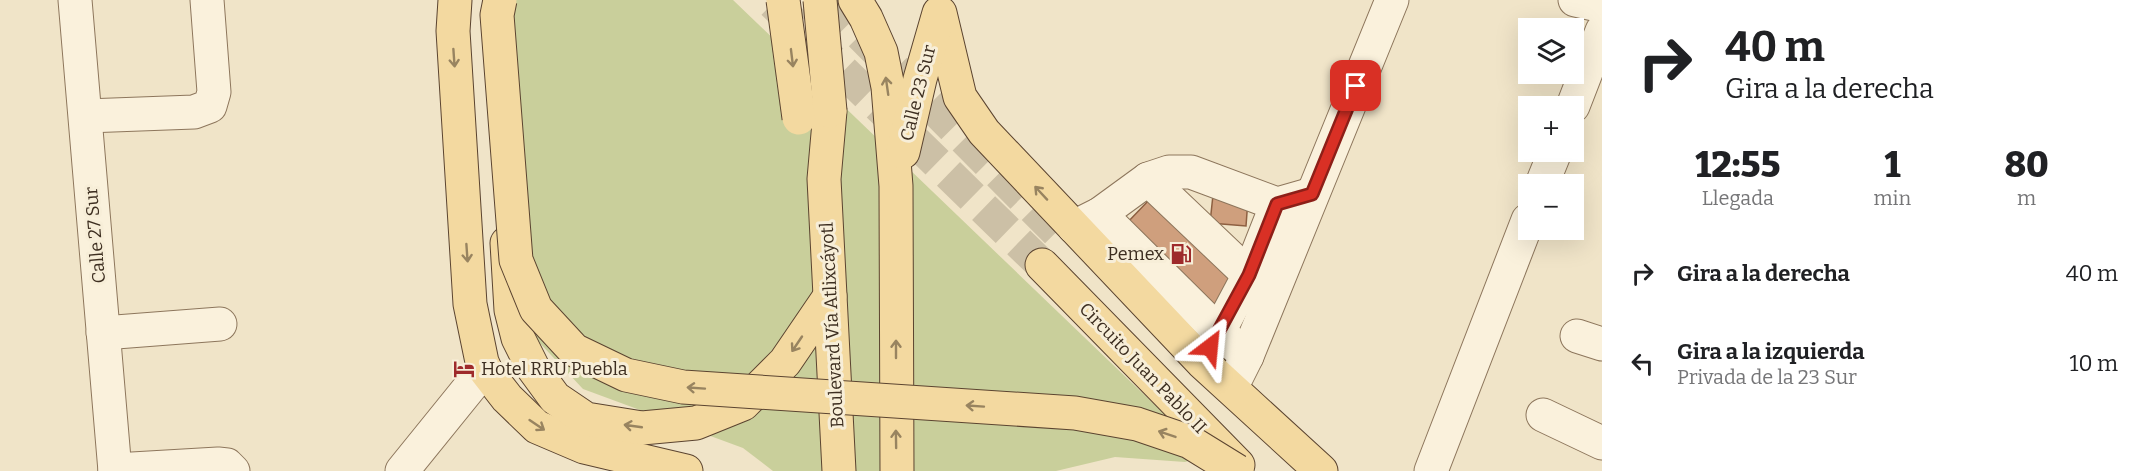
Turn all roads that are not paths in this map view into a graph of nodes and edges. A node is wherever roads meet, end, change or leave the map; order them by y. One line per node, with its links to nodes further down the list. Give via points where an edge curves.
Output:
1 (75, 0): 16 (street, Calle 27 Sur)
2 (207, 0): 16 (street, via 214,92 210,106 195,112)
3 (456, 0): 31 (main road, one-way to 31, via 453,31 470,304)
4 (500, 0): 41 (main road, one-way to 4, bridge, via 1190,442 1137,424 1075,413 683,387 626,375 574,350 536,309 516,260 497,15)
5 (507, 0): 25 (main road, one-way to 5, via 785,362 743,404 696,423 642,428 586,419 555,398 533,368 518,338 511,310 495,42)
6 (783, 0): 15 (main road, one-way to 15, bridge)
7 (820, 0): 15 (main road, bridge)
8 (855, 0): 18 (main road, one-way to 8, via 888,87 881,52)
9 (1392, 0): 19 (street)
10 (1575, 0): 12 (street)
11 (941, 6): 18 (main road, Calle 23 Sur); 21 (main road, one-way to 11, via 984,132 960,97)
12 (1602, 6)
13 (1602, 31): 14 (street)
14 (1577, 96)
15 (815, 114): 25 (main road, Boulevard Vía Atlixcáyotl, via 824,179)
16 (86, 116): 28 (street, Calle 27 Sur)
17 (1148, 180): 20 (street, via 1169,172 1191,172); 21 (street); 24 (street)
18 (896, 186): 40 (main road, one-way to 18)
19 (1312, 194): 20 (street); 29 (street)
20 (1277, 204): 24 (street)
21 (1080, 227): 27 (street); 30 (main road); 43 (main road, Circuito Juan Pablo II)
22 (1520, 240): 45 (street)
23 (1042, 265): 42 (main road, Circuito Juan Pablo II)
24 (1249, 275): 27 (street)
25 (830, 296): 39 (main road, Boulevard Vía Atlixcáyotl)
26 (220, 324): 28 (street)
27 (1219, 332): 29 (street); 30 (street)
28 (103, 333): 35 (street, Calle 27 Sur)
29 (1247, 356): 32 (street)
30 (1202, 362): 32 (main road)
31 (486, 371): 37 (street); 38 (main road, one-way to 38, via 537,427 584,447)
32 (1231, 388): 44 (main road)
33 (1543, 415): 34 (street)
34 (1602, 444)
35 (115, 470): 36 (street, via 218,464)
36 (233, 471)
37 (402, 471)
38 (686, 471)
39 (839, 471)
40 (897, 471)
41 (1237, 471)
42 (1244, 471)
43 (1297, 471)
44 (1321, 471)
45 (1431, 471)

